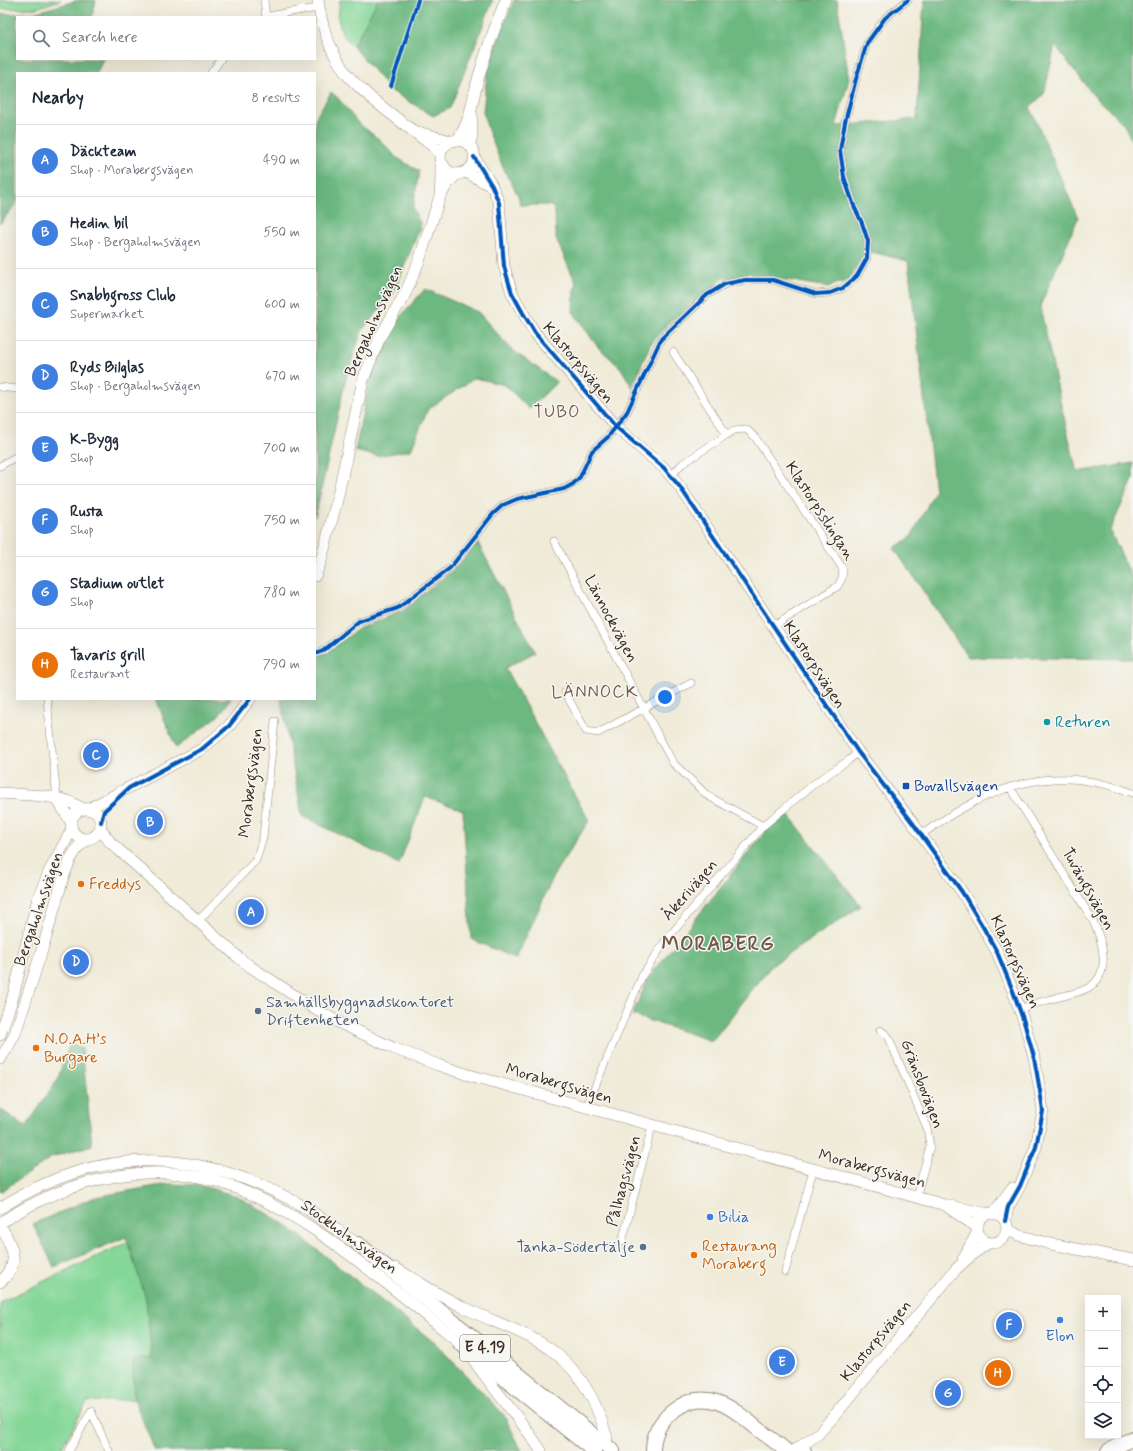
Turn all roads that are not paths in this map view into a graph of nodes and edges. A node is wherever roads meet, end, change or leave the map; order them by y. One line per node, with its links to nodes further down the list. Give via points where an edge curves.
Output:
1 (264, 0): 5 (street)
2 (506, 0): 9 (street)
3 (908, 0): 21 (street, via 885,18 867,43 840,150 844,177 868,240 867,258 857,276 843,288 830,293 816,294 773,280 745,280 725,284 708,295 661,339 627,412)
4 (319, 4): 6 (street); 10 (street, via 331,48 344,70 362,90)
5 (266, 16)
6 (271, 16)
7 (220, 60): 8 (street)
8 (212, 72)
9 (472, 105): 11 (street, via 463,132); 12 (street, via 472,136)
10 (410, 130): 11 (street); 14 (street, via 434,147)
11 (454, 141): 12 (street); 14 (street, via 443,148)
12 (469, 145): 13 (street)
13 (474, 157): 15 (street, Bergaholmsvägen, via 471,167); 16 (street, Klastorpsvägen)
14 (441, 159): 15 (street, via 448,171); 17 (street, Bergaholmsvägen)
15 (462, 173): 16 (street); 17 (street, Bergaholmsvägen, via 448,183)
16 (492, 186): 21 (street, Klastorpsvägen, via 499,203 504,259 512,293 535,334)
17 (440, 196): 27 (street, Bergaholmsvägen, via 419,261 406,292 380,337 363,380 336,504)
18 (673, 352): 22 (street)
19 (0, 387): 20 (street)
20 (16, 389)
21 (616, 427): 25 (street, Klastorpsvägen); 29 (street, via 592,451 580,477 573,484 564,489 517,499 503,505 450,568 398,608 359,620 323,651)
22 (727, 435): 25 (street, Klastorpsslingan, via 682,464); 28 (street, Klastorpsslingan, via 734,430 746,429 755,437 843,569 838,586)
23 (16, 457): 24 (street)
24 (0, 466)
25 (671, 476): 28 (street, Klastorpsvägen)
26 (554, 542): 34 (street, Lännockvägen)
27 (316, 574)
28 (774, 626): 36 (street, Klastorpsvägen)
29 (316, 654)
30 (692, 682): 34 (street)
31 (565, 692): 34 (street, via 586,731 598,733)
32 (47, 700): 41 (street)
33 (249, 700): 38 (street, via 229,726 202,749)
34 (643, 710): 45 (street, Lännockvägen, via 673,763 708,796)
35 (275, 721): 49 (street, Morabergsvägen, via 263,837 256,860)
36 (858, 752): 45 (street, Åkerivägen); 46 (street, Klastorpsvägen)
37 (1010, 786): 40 (street, via 1037,780 1077,779); 46 (street, via 955,812); 50 (street, Tuvängsvägen, via 1092,919 1102,944 1103,961 1101,974 1087,989)
38 (129, 788): 42 (street); 44 (street, via 104,811)
39 (0, 793): 41 (street)
40 (1133, 793)
41 (57, 799): 42 (street); 43 (street)
42 (86, 809): 43 (street, via 77,812); 44 (street, via 96,813)
43 (72, 825): 47 (street, via 77,836); 52 (street, Bergaholmsvägen, via 38,898 12,1000)
44 (100, 825): 47 (street, via 96,836); 48 (street, Morabergsvägen)
45 (763, 826): 54 (street, Åkerivägen, via 666,940 642,976)
46 (921, 835): 50 (street, Klastorpsvägen, via 962,892 983,927 997,952)
47 (90, 838): 48 (street, Morabergsvägen); 53 (street, Bergaholmsvägen, via 78,847 64,875 18,1026)
48 (110, 842): 49 (street, Morabergsvägen)
49 (198, 921): 54 (street, Morabergsvägen, via 251,967 315,1009 348,1027 438,1065)
50 (1020, 1009): 56 (street, Klastorpsvägen, via 1034,1057 1043,1111)
51 (880, 1030): 58 (street, Gränsbovägen, via 888,1036 927,1128 930,1146)
52 (0, 1035)
53 (0, 1059)
54 (586, 1108): 55 (street, Morabergsvägen)
55 (652, 1126): 57 (street, Morabergsvägen); 65 (street, Pålhagsvägen)
56 (1030, 1164): 61 (street, Klastorpsvägen); 62 (street, Klastorpsvägen, via 1008,1207)
57 (813, 1170): 58 (street, Morabergsvägen); 71 (street)
58 (916, 1198): 59 (street, Morabergsvägen)
59 (945, 1205): 61 (street, Morabergsvägen); 64 (street, Morabergsvägen)
60 (0, 1208): 67 (street, Stockholmsvägen / E 4.19, via 42,1185 95,1166 135,1160 188,1163 222,1170 259,1183 302,1206)
61 (990, 1214): 62 (street, via 998,1215); 64 (street, via 980,1220)
62 (1006, 1225): 66 (street, via 1005,1236); 68 (street, via 1018,1234)
63 (2, 1226): 72 (street, via 12,1247 13,1259 11,1270); 73 (street, Stockholmsvägen / E 4.19, via 36,1202 105,1178 159,1173 213,1181 234,1187 274,1205 325,1236)
64 (977, 1229): 66 (street, via 981,1238); 70 (street, Klastorpsvägen)
65 (622, 1242)
66 (994, 1242): 68 (street, via 1016,1240); 70 (street, Klastorpsvägen, via 974,1253)
67 (358, 1244): 77 (highway, E 4.19); 77 (street, Stockholmsvägen, via 442,1296 538,1342 563,1360 581,1379 593,1399)
68 (1051, 1244): 69 (street)
69 (1133, 1260)
70 (956, 1270): 74 (street, Klastorpsvägen)
71 (785, 1272)
72 (0, 1282)
73 (460, 1343): 80 (street, Stockholmsvägen); 81 (highway, E 4.19)
74 (819, 1433): 83 (street, Klastorpsvägen); 84 (street, Klastorpsvägen)
75 (1133, 1438): 85 (highway)
76 (1133, 1442): 86 (highway)
77 (610, 1445)
78 (69, 1451): 79 (street, via 91,1411)
79 (109, 1451)
80 (541, 1451)
81 (594, 1451)
82 (653, 1451): 83 (highway, via 655,1436 667,1415 677,1407 699,1399 721,1402)
83 (795, 1451)
84 (810, 1451)
85 (1108, 1451)
86 (1119, 1451)

